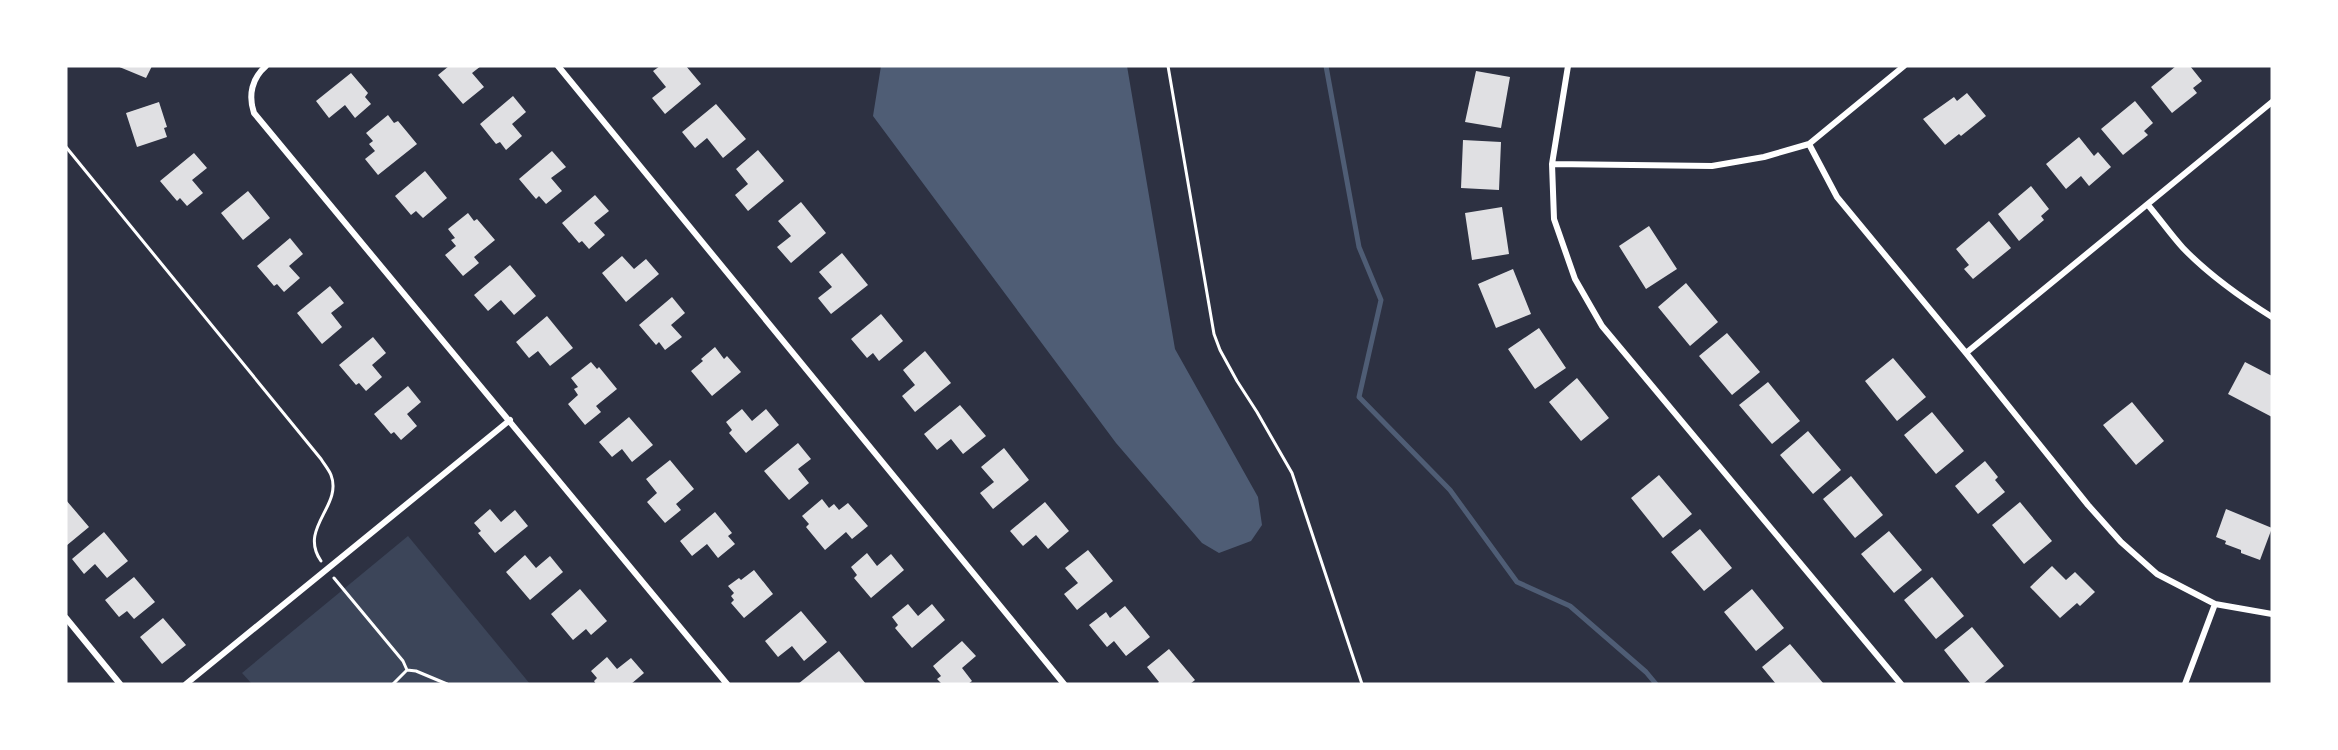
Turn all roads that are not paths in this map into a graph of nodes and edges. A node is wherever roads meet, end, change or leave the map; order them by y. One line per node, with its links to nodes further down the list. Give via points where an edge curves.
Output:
1 (266, 66): 11 (street, via 251,92 254,113)
2 (558, 66): 18 (street)
3 (1568, 66): 7 (street)
4 (1904, 66): 6 (street)
5 (2272, 102): 8 (street)
6 (1809, 144): 7 (street, via 1764,158 1712,165); 10 (street, via 1837,197)
7 (1552, 165): 19 (street, via 1554,219 1575,279 1602,326)
8 (2148, 205): 9 (street, via 2208,272); 10 (street)
9 (2272, 317)
10 (1966, 352): 12 (street, via 2121,542 2157,574)
11 (510, 420): 16 (street); 17 (street)
12 (2215, 604): 13 (street); 20 (street)
13 (2272, 614)
14 (66, 618): 15 (street)
15 (120, 684)
16 (186, 684)
17 (727, 684)
18 (1064, 684)
19 (1901, 684)
20 (2185, 684)

